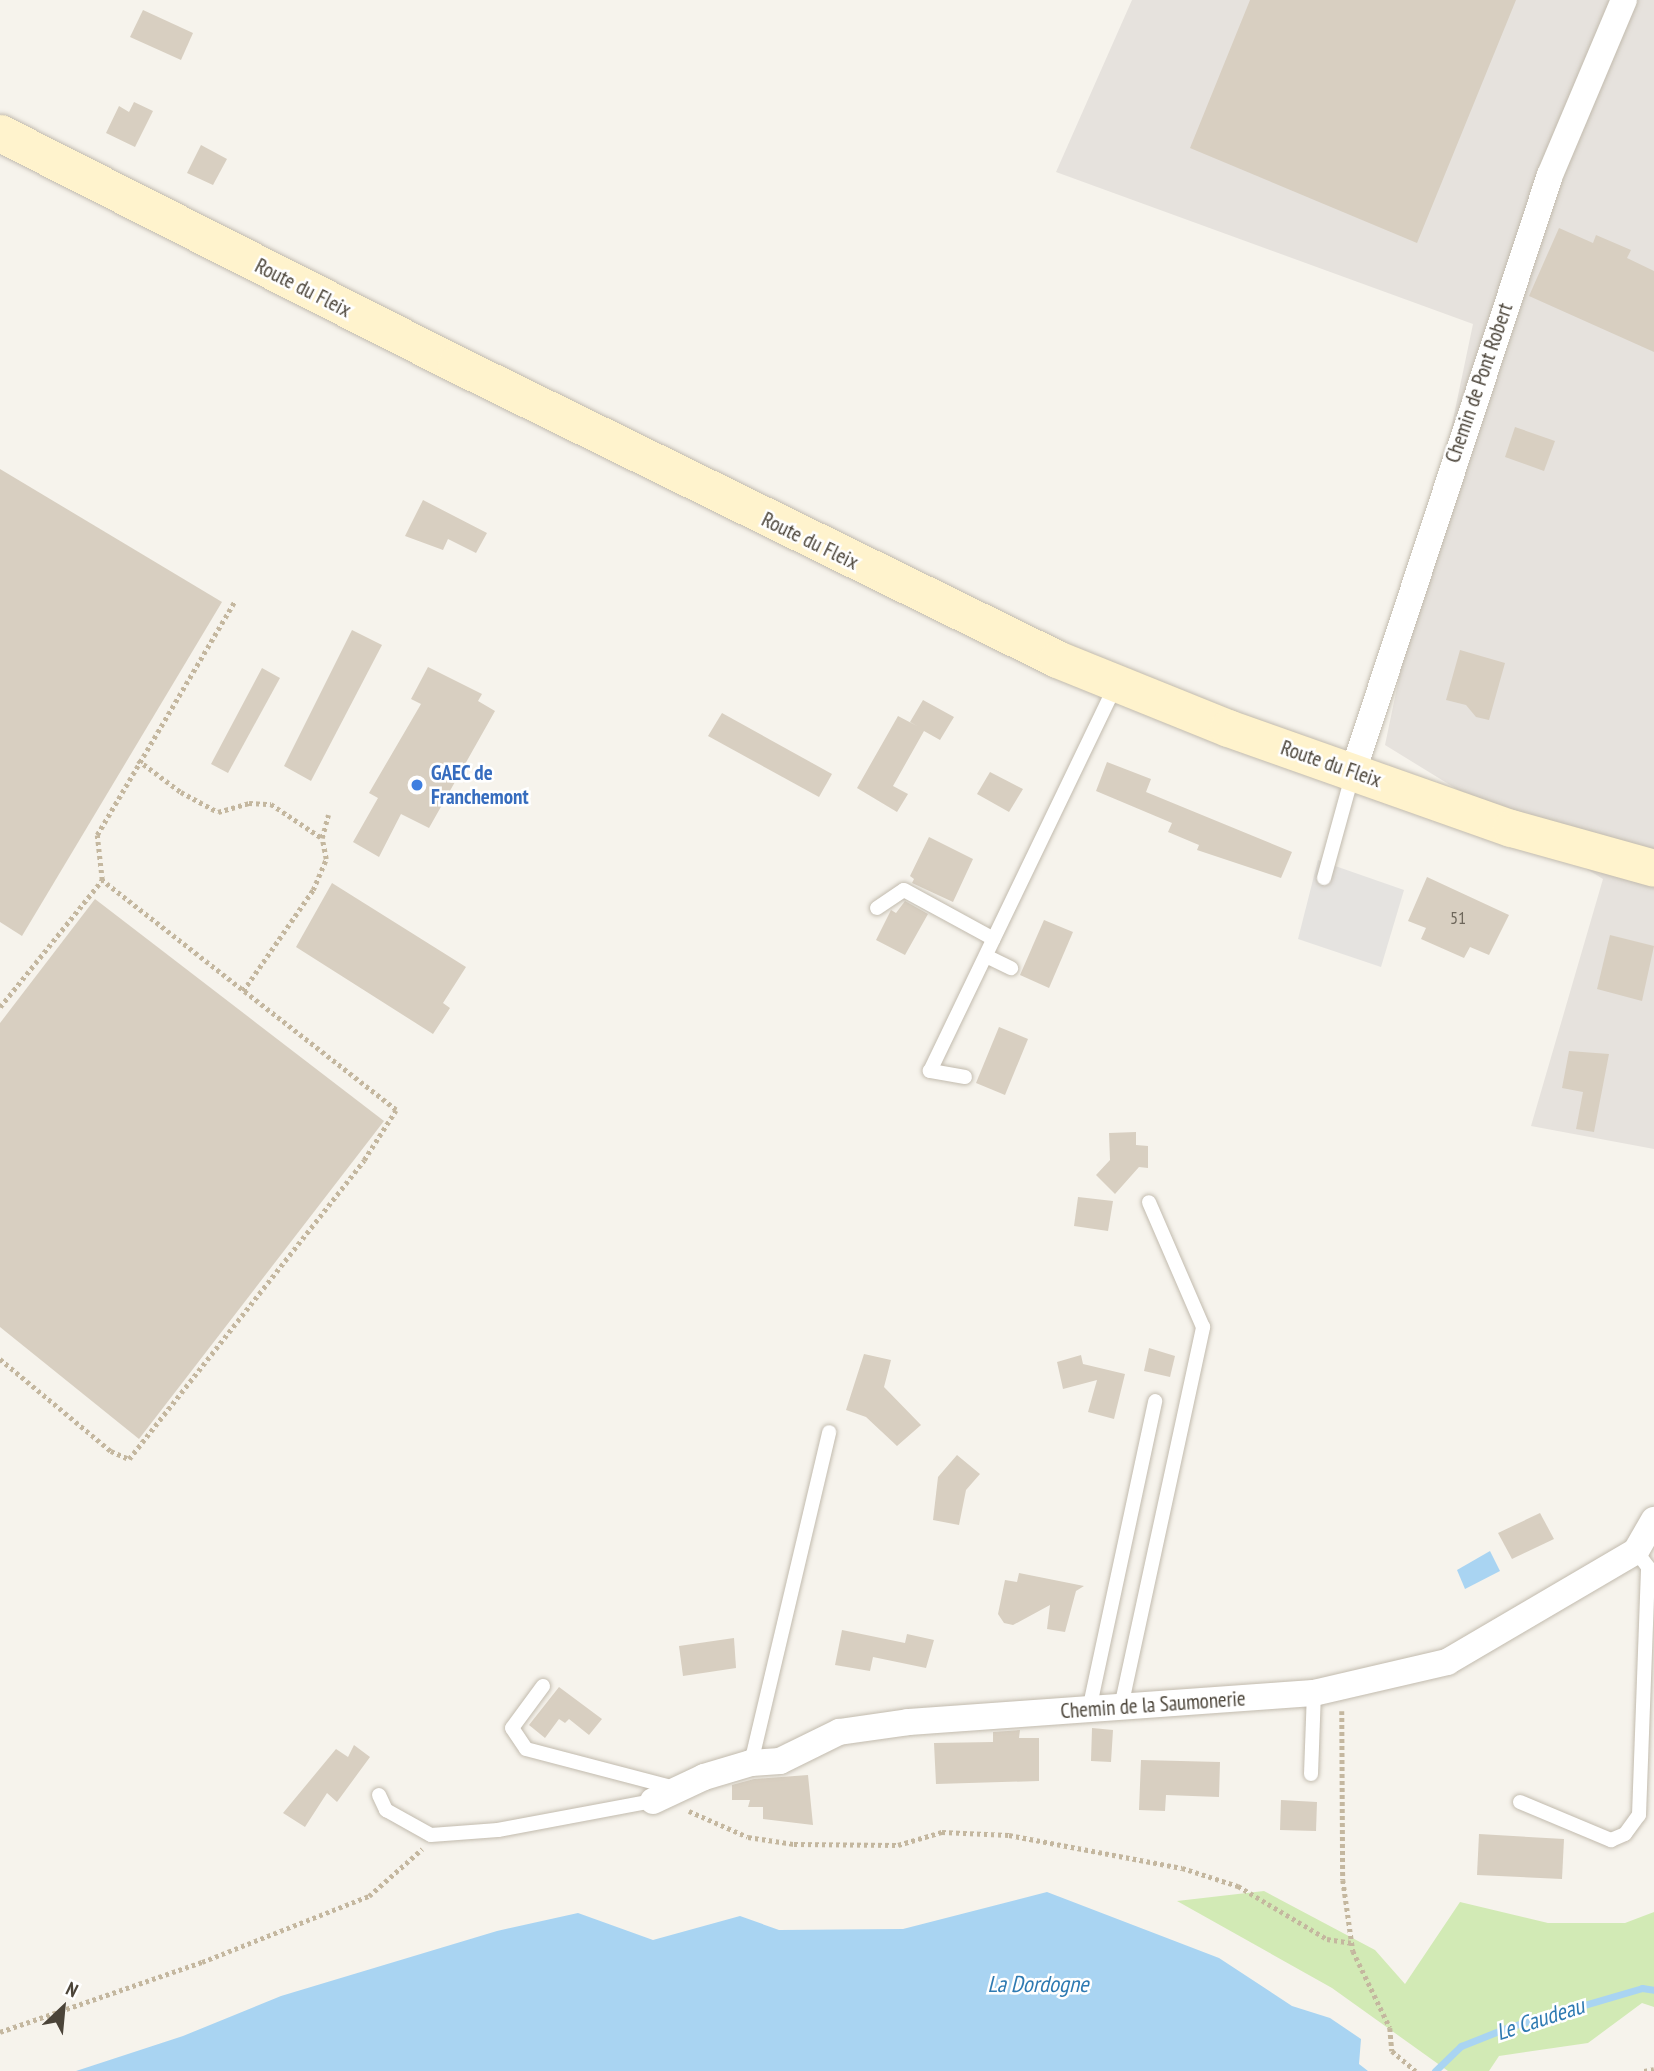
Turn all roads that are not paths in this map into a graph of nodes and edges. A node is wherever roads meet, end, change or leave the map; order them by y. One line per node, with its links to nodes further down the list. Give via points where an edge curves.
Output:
1 (1624, 0): 4 (street, Chemin de Pont Robert, via 1550,175)
2 (0, 134): 3 (main road, Route du Fleix, via 867,569)
3 (1117, 683): 4 (main road, Route du Fleix); 8 (lane)
4 (1353, 772): 5 (main road, Route du Fleix, via 1511,828); 6 (lane)
5 (1654, 867)
6 (1324, 878)
7 (877, 908): 8 (lane, via 904,890)
8 (993, 939): 9 (lane)
9 (986, 956): 10 (lane); 11 (lane, via 930,1071)
10 (1011, 968)
11 (965, 1077)
12 (1149, 1202): 19 (lane, via 1203,1327)
13 (1155, 1401): 20 (lane)
14 (829, 1432): 21 (lane)
15 (1654, 1520): 16 (street)
16 (1636, 1551): 18 (street, Chemin de la Saumonerie, via 1447,1662); 25 (lane, via 1648,1567 1639,1815 1625,1834 1611,1840)
17 (543, 1686): 24 (lane, via 512,1728 526,1749)
18 (1314, 1693): 19 (street, Chemin de la Saumonerie); 22 (lane)
19 (1121, 1707): 20 (street, Chemin de la Saumonerie)
20 (1089, 1710): 21 (street, Chemin de la Saumonerie, via 908,1722 839,1732 780,1761)
21 (751, 1763): 24 (street, Chemin de la Saumonerie, via 704,1777)
22 (1311, 1774)
23 (379, 1795): 24 (lane, via 386,1810 431,1835 498,1830)
24 (666, 1796)
25 (1520, 1802)

